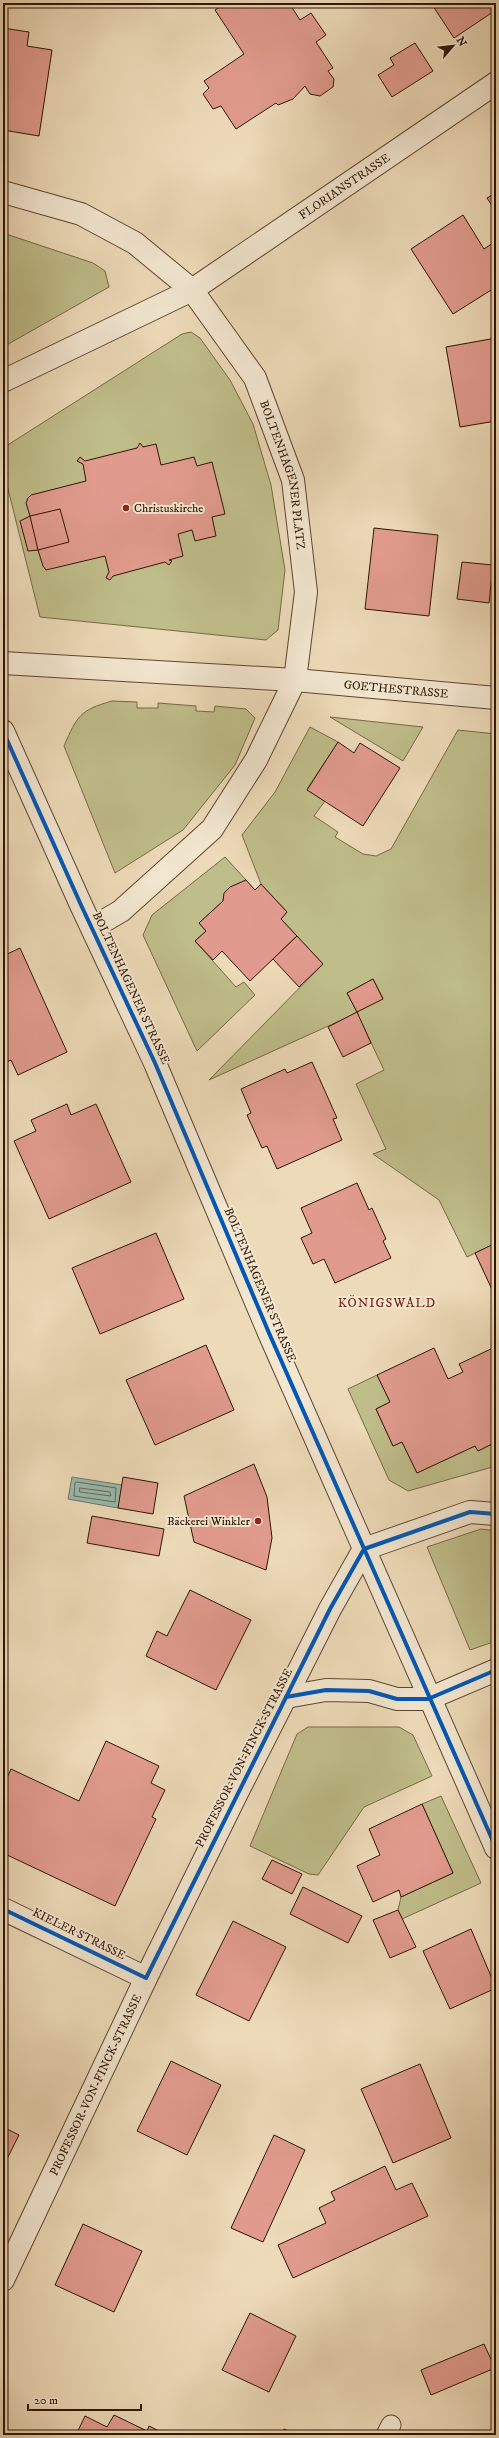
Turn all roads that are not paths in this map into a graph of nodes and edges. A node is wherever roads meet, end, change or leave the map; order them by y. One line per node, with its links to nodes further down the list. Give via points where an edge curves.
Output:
1 (496, 83): 3 (street, FLORIANSTRASSE)
2 (3, 192): 3 (street, BOLTENHAGENER PLATZ, via 81,214 135,243)
3 (192, 290): 4 (street); 6 (street, BOLTENHAGENER PLATZ, via 254,378 293,480 306,592)
4 (3, 381)
5 (3, 663): 6 (street)
6 (295, 680): 7 (street, GOETHESTRASSE); 9 (street, BOLTENHAGENER PLATZ, via 256,760 212,829 122,911)
7 (496, 698)
8 (3, 731): 9 (street, BOLTENHAGENER STRASSE)
9 (92, 928): 11 (street, BOLTENHAGENER STRASSE, via 155,1063)
10 (496, 1514): 11 (street, via 470,1512)
11 (364, 1549): 13 (street, PROFESSOR-VON-FINCK-STRASSE); 14 (street, BOLTENHAGENER STRASSE)
12 (496, 1670): 14 (street)
13 (286, 1697): 14 (street, via 326,1690 369,1691 397,1699); 17 (street, PROFESSOR-VON-FINCK-STRASSE)
14 (428, 1699): 15 (street, BOLTENHAGENER STRASSE)
15 (496, 1848)
16 (3, 1909): 17 (street, KIELER STRASSE)
17 (146, 1978): 18 (street, PROFESSOR-VON-FINCK-STRASSE)
18 (3, 2280)

